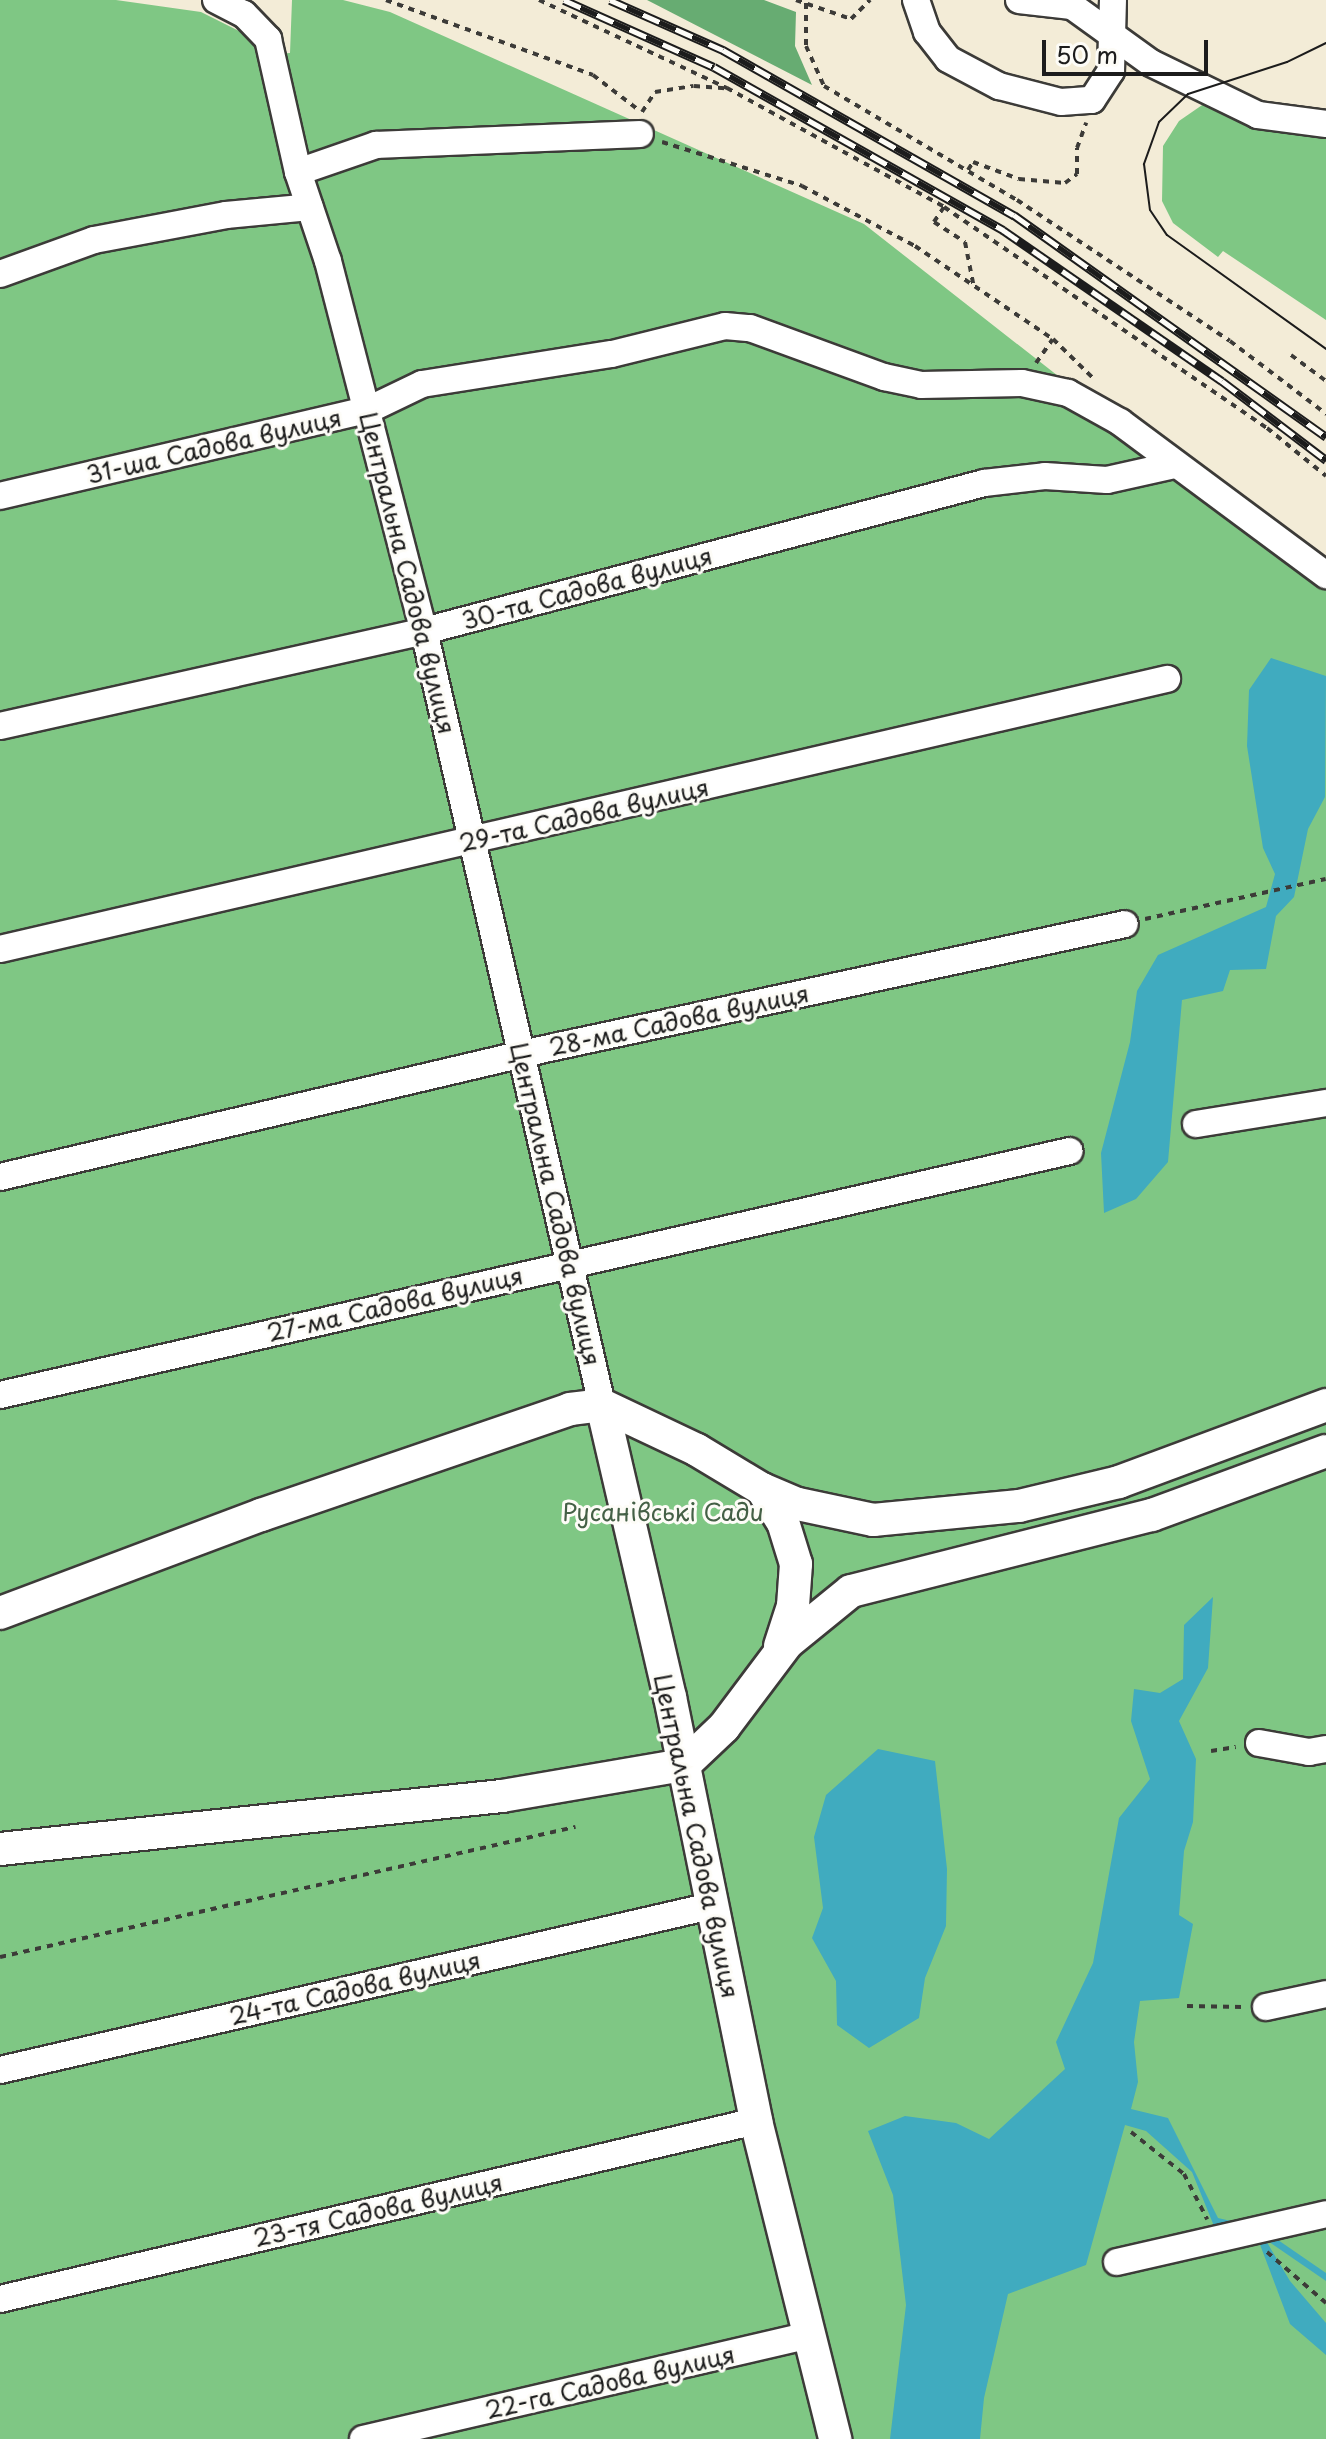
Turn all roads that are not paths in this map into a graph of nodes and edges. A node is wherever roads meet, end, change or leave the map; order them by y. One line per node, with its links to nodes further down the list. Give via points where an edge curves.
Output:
1 (216, 0): 8 (street, Центральна Садова вулиця, via 244,14 268,39)
2 (916, 0): 5 (street, via 927,32 948,59 999,86 1061,102 1092,100 1111,71)
3 (1019, 0): 5 (street, via 1072,6)
4 (1113, 0): 5 (street)
5 (1109, 29): 6 (street, via 1151,63 1258,115)
6 (1326, 124)
7 (640, 134): 8 (street, via 376,145)
8 (298, 172): 9 (street, Центральна Садова вулиця)
9 (310, 207): 10 (street, via 226,215 94,240); 11 (street, Центральна Садова вулиця)
10 (0, 274)
11 (368, 410): 12 (street, 31-ша Садова вулиця, via 422,384 612,354 725,326 750,328 884,377 921,385 1022,383 1068,393 1120,422); 13 (street, 31-ша Садова вулиця); 15 (street, Центральна Садова вулиця)
12 (1174, 465): 14 (street, 31-ша Садова вулиця); 15 (street, 30-та Садова вулиця, via 1107,480 1045,476 984,483)
13 (0, 496)
14 (1326, 575)
15 (424, 631): 17 (street, 30-та Садова вулиця); 18 (street, Центральна Садова вулиця)
16 (1167, 679): 18 (street, 29-та Садова вулиця)
17 (0, 726)
18 (473, 842): 20 (street, 29-та Садова вулиця); 21 (street, Центральна Садова вулиця)
19 (1125, 924): 21 (street, 28-ма Садова вулиця)
20 (0, 949)
21 (521, 1054): 25 (street, 28-ма Садова вулиця); 26 (street, Центральна Садова вулиця)
22 (1326, 1103): 23 (street)
23 (1196, 1124)
24 (1070, 1151): 26 (street, 27-ма Садова вулиця)
25 (0, 1177)
26 (569, 1264): 27 (street, 27-ма Садова вулиця); 28 (street, Центральна Садова вулиця)
27 (0, 1395)
28 (602, 1405): 31 (main road, via 697,1450); 32 (main road, via 570,1409 261,1515); 36 (main road, Центральна Садова вулиця)
29 (1326, 1405): 31 (main road, via 1183,1462 1019,1506 873,1520 798,1504)
30 (1326, 1451): 33 (main road, via 1152,1515 851,1591 819,1612)
31 (762, 1489): 33 (main road, via 783,1522 796,1564 793,1606)
32 (0, 1613)
33 (777, 1657): 36 (main road, via 724,1727)
34 (1259, 1743): 35 (street, via 1309,1752)
35 (1326, 1749)
36 (684, 1765): 37 (main road, via 502,1796); 38 (main road, Центральна Садова вулиця)
37 (0, 1849)
38 (711, 1906): 41 (street, 24-та Садова вулиця); 42 (main road, Центральна Садова вулиця)
39 (1326, 1994): 40 (street)
40 (1266, 2007)
41 (0, 2070)
42 (756, 2121): 45 (street, 23-тя Садова вулиця); 46 (main road, Центральна Садова вулиця)
43 (1326, 2214): 44 (street)
44 (1117, 2262)
45 (0, 2299)
46 (810, 2335): 47 (street, 22-га Садова вулиця); 48 (main road, Центральна Садова вулиця)
47 (363, 2439)
48 (835, 2439)

